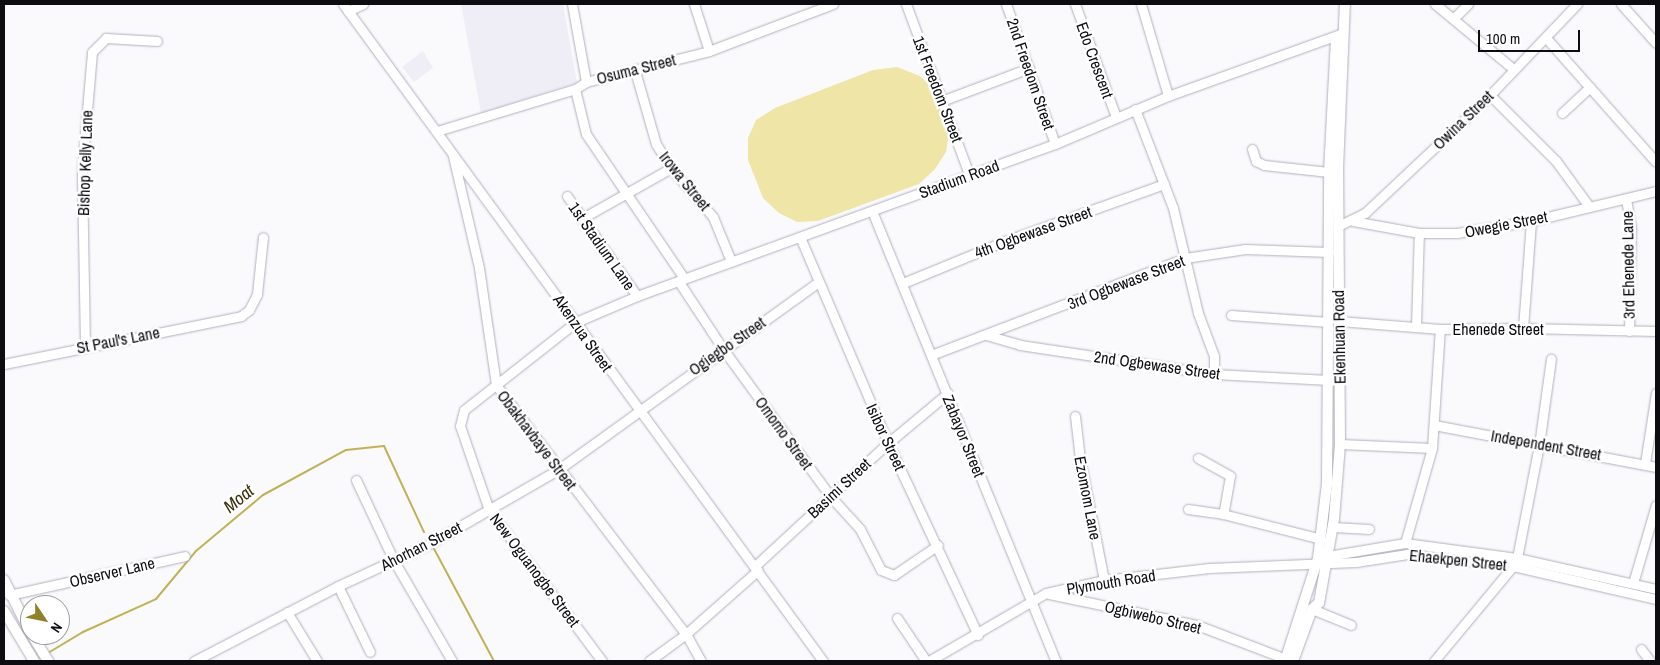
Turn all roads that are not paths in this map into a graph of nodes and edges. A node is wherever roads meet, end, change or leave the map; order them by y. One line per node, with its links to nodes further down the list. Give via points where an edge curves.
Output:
1 (363, 4): 15 (street)
2 (572, 4): 25 (street)
3 (694, 4): 21 (street)
4 (833, 4): 21 (street, Osuma Street)
5 (906, 4): 30 (street, 1st Freedom Street)
6 (1006, 4): 22 (street, 2nd Freedom Street)
7 (1075, 4): 33 (street, Edo Crescent)
8 (1141, 4): 29 (street)
9 (1338, 4): 17 (main road, Ekenhuan Road)
10 (1345, 4): 17 (main road, Ekenhuan Road)
11 (1435, 4): 16 (street)
12 (1468, 4): 16 (street)
13 (1577, 4): 18 (street, Owina Street)
14 (1621, 4): 20 (street)
15 (345, 7): 34 (street, Akenzua Street)
16 (1454, 18): 23 (street)
17 (1339, 34): 29 (street, Stadium Road); 40 (main road, Ekenhuan Road); 52 (main road, Ekenhuan Road)
18 (1547, 39): 23 (street, Owina Street); 26 (street)
19 (158, 41): 72 (street, Bishop Kelly Lane, via 106,38 92,52 82,169)
20 (1656, 43)
21 (709, 51): 24 (street, Osuma Street)
22 (1029, 68): 30 (street); 35 (street, 2nd Freedom Street)
23 (1512, 68): 28 (street, Owina Street)
24 (635, 70): 25 (street, Osuma Street); 39 (street, Irowa Street, via 656,144)
25 (586, 82): 27 (street, Osuma Street)
26 (1590, 87): 32 (street); 38 (street)
27 (575, 88): 34 (street, Osuma Street); 44 (street, Omomo Street, via 586,134)
28 (1490, 95): 47 (street, via 1556,161); 50 (street, Owina Street)
29 (1168, 96): 31 (street, Stadium Road)
30 (944, 100): 41 (street, 1st Freedom Street)
31 (1134, 109): 33 (street, Stadium Road); 42 (street)
32 (1562, 113)
33 (1116, 117): 35 (street, Stadium Road)
34 (437, 131): 37 (street, Akenzua Street)
35 (1055, 144): 41 (street, Stadium Road)
36 (1252, 149): 40 (street, via 1256,161 1264,165)
37 (452, 152): 64 (street, Akenzua Street); 79 (street, Obakhavbaye Street, via 479,268)
38 (1656, 162)
39 (670, 168): 44 (street); 58 (street, Irowa Street, via 713,217)
40 (1329, 172): 56 (main road, Ekenhuan Road)
41 (970, 174): 48 (street, Stadium Road)
42 (1164, 184): 57 (street, via 1174,208); 61 (street, 4th Ogbewase Street, via 1005,240)
43 (1656, 191): 46 (street, Owegie Street)
44 (624, 194): 49 (street); 59 (street, Omomo Street)
45 (567, 196): 49 (street, 1st Stadium Lane)
46 (1626, 199): 47 (street, Owegie Street); 69 (street, 3rd Ehenede Lane, via 1630,228)
47 (1588, 205): 51 (street, Owegie Street)
48 (872, 211): 55 (street, Stadium Road); 61 (street, Zabayor Street)
49 (581, 219): 62 (street, 1st Stadium Lane)
50 (1353, 221): 52 (street, Owina Street); 53 (street, Owegie Street)
51 (1531, 221): 53 (street, Owegie Street, via 1457,233); 67 (street)
52 (1340, 225): 65 (main road, Ekenhuan Road)
53 (1419, 233): 66 (street)
54 (263, 237): 72 (street, St Paul's Lane, via 254,302 249,310 232,319)
55 (800, 237): 58 (street, Stadium Road); 60 (street, Isibor Street)
56 (1329, 252): 57 (street, 3rd Ogbewase Street, via 1245,249); 65 (main road, Ekenhuan Road)
57 (1185, 258): 71 (street, 3rd Ogbewase Street); 77 (street, via 1198,313 1214,356)
58 (731, 261): 59 (street, Stadium Road)
59 (682, 280): 62 (street, Stadium Road); 73 (street, Omomo Street)
60 (817, 283): 73 (street, Ogiegbo Street); 85 (street, Isibor Street)
61 (903, 283): 74 (street, Zabayor Street)
62 (637, 296): 64 (street, Stadium Road)
63 (1231, 314): 65 (street, Ehenede Street)
64 (576, 322): 79 (street, New Oguanogbe Street); 82 (street, Akenzua Street)
65 (1334, 322): 66 (street, Ehenede Street); 78 (main road, Ekenhuan Road); 86 (main road, Ekenhuan Road)
66 (1416, 326): 68 (street, Ehenede Street)
67 (1523, 328): 68 (street, Ehenede Street); 69 (street, Ehenede Street)
68 (1440, 330): 84 (street)
69 (1629, 331): 70 (street, Ehenede Street)
70 (1656, 331)
71 (986, 335): 74 (street, 3rd Ogbewase Street); 77 (street, 2nd Ogbewase Street, via 1020,346)
72 (85, 346): 76 (street, St Paul's Lane)
73 (723, 349): 82 (street, Ogiegbo Street); 94 (street, Omomo Street)
74 (931, 355): 81 (street, Zabayor Street)
75 (1551, 359): 87 (street)
76 (4, 364)
77 (1214, 374): 78 (street, 2nd Ogbewase Street)
78 (1329, 380): 101 (main road, Ekenhuan Road, via 1327,484)
79 (496, 386): 92 (street, Obakhavbaye Street); 97 (street, New Oguanogbe Street, via 464,410 460,426)
80 (1656, 393): 90 (street)
81 (948, 394): 85 (street, Basimi Street); 116 (street, Zabayor Street)
82 (638, 410): 92 (street, Ahorhan Street); 108 (street, Akenzua Street)
83 (1075, 416): 110 (street, Ezomom Lane, via 1080,459)
84 (1434, 425): 87 (street, Independent Street); 88 (street)
85 (888, 443): 94 (street, Basimi Street); 103 (street, Isibor Street)
86 (1340, 444): 88 (street); 99 (main road, Ekenhuan Road)
87 (1539, 444): 90 (street, Independent Street); 107 (street)
88 (1432, 448): 102 (street)
89 (1198, 458): 98 (street, via 1230,476)
90 (1645, 463): 91 (street, Independent Street)
91 (1656, 468)
92 (559, 469): 97 (street, Ahorhan Street); 125 (street, Obakhavbaye Street)
93 (356, 480): 105 (street)
94 (830, 496): 103 (street, Omomo Street, via 860,530 881,570 894,575); 108 (street, Basimi Street)
95 (1656, 505): 111 (street)
96 (1188, 509): 98 (street)
97 (489, 510): 105 (street, Ahorhan Street); 136 (street, New Oguanogbe Street)
98 (1223, 514): 101 (street)
99 (1333, 527): 100 (street); 106 (main road, Ekenhuan Road)
100 (1369, 529)
101 (1321, 539): 106 (main road, Ekenhuan Road)
102 (1405, 543): 106 (street, Ehaekpen Street); 107 (street, Ehaekpen Street)
103 (938, 545): 126 (street, Isibor Street)
104 (185, 556): 115 (street, Observer Lane)
105 (394, 561): 112 (street, Ahorhan Street); 135 (street)
106 (1320, 561): 107 (street, Ehaekpen Street, via 1407,554); 110 (street, Plymouth Road, via 1209,568); 119 (main road, Ekenhuan Road, via 1319,603); 141 (main road, Ekenhuan Road)
107 (1515, 562): 111 (street, Ehaekpen Street); 117 (street, Ehaekpen Street); 142 (street)
108 (757, 568): 125 (street, Basimi Street); 139 (street, Akenzua Street)
109 (4, 580): 115 (main road)
110 (1104, 580): 114 (street, Plymouth Road)
111 (1633, 583): 113 (street, Ehaekpen Street)
112 (338, 586): 121 (street, Ahorhan Street); 129 (street)
113 (1656, 589)
114 (1046, 593): 116 (street, Plymouth Road); 141 (street, Ogbiwebo Street, via 1197,625)
115 (9, 595): 118 (main road)
116 (1031, 599): 126 (street, Plymouth Road); 140 (street, Zabayor Street)
117 (1656, 599)
118 (15, 606): 120 (street); 122 (main road)
119 (1312, 609): 124 (street); 141 (main road, Ekenhuan Road)
120 (4, 610): 131 (main road)
121 (287, 612): 133 (street, Ahorhan Street); 134 (street)
122 (20, 615)
123 (897, 618): 130 (street)
124 (1351, 625)
125 (686, 634): 137 (street, Basimi Street); 138 (street, Obakhavbaye Street)
126 (978, 635): 130 (street, Plymouth Road)
127 (38, 645): 132 (main road)
128 (1642, 650): 143 (street)
129 (370, 652)
130 (933, 660)
131 (34, 661)
132 (48, 661)
133 (194, 661)
134 (317, 661)
135 (452, 661)
136 (602, 661)
137 (650, 661)
138 (701, 661)
139 (823, 661)
140 (1056, 661)
141 (1288, 661)
142 (1434, 661)
143 (1650, 661)

